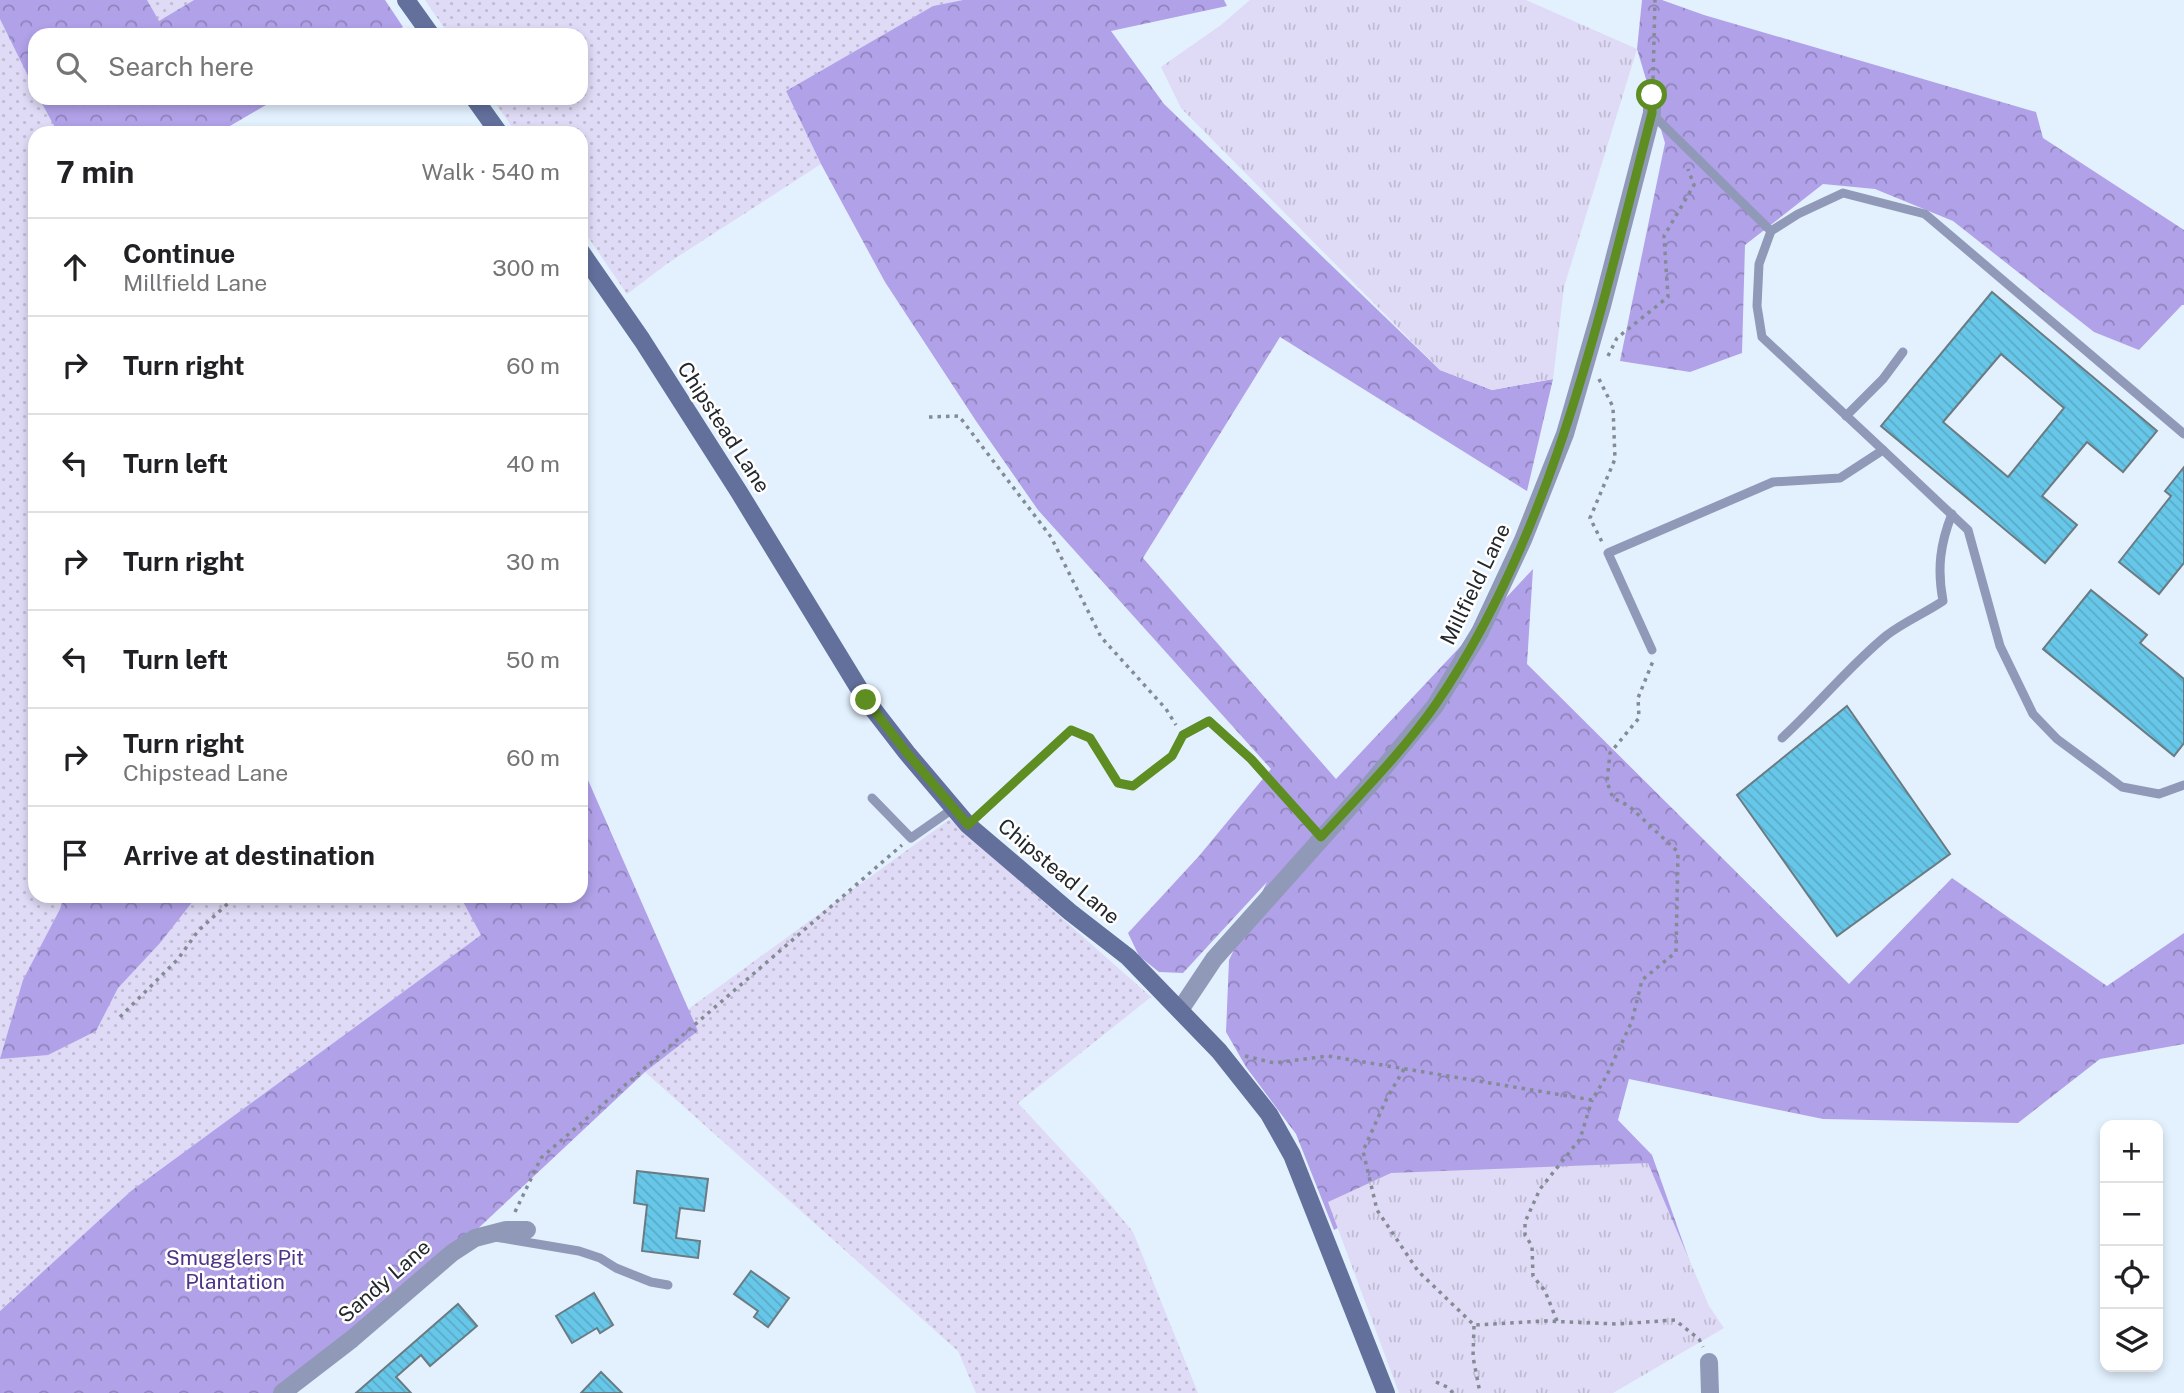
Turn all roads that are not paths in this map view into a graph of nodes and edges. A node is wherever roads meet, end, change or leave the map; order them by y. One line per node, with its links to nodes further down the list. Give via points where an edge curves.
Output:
1 (407, 0): 2 (street)
2 (426, 28)
3 (1652, 104): 6 (lane, via 1677,138); 19 (street, Millfield Lane, via 1565,434 1523,540 1480,632 1435,706)
4 (479, 105): 5 (street)
5 (494, 126)
6 (1771, 231): 9 (lane, via 1759,264 1757,306 1762,337); 10 (lane, via 1843,193 1925,215)
7 (588, 262): 18 (street, Chipstead Lane, via 739,492 866,700)
8 (1903, 352): 9 (lane)
9 (1846, 416): 11 (lane)
10 (2184, 434)
11 (1883, 450): 12 (lane); 13 (lane, via 1840,478 1773,482 1608,553)
12 (1952, 514): 15 (lane, via 1940,554 1943,600 1863,656); 16 (lane, via 1968,530 2000,646 2032,714 2057,739 2122,787 2159,794)
13 (1652, 650)
14 (1183, 735): 19 (lane, via 1209,721 1251,759)
15 (1782, 738)
16 (2184, 785)
17 (872, 798): 18 (lane, via 911,838)
18 (954, 808): 20 (street, Chipstead Lane, via 968,825 1128,957)
19 (1321, 837): 20 (street, Millfield Lane, via 1214,959)
20 (1180, 1010): 26 (street, Chipstead Lane, via 1269,1114 1293,1155)
21 (527, 1230): 22 (street, Sandy Lane)
22 (486, 1235): 23 (lane, via 579,1251); 25 (street, Sandy Lane, via 452,1253)
23 (668, 1285)
24 (1709, 1362): 27 (street)
25 (282, 1393)
26 (1386, 1393)
27 (1710, 1393)

